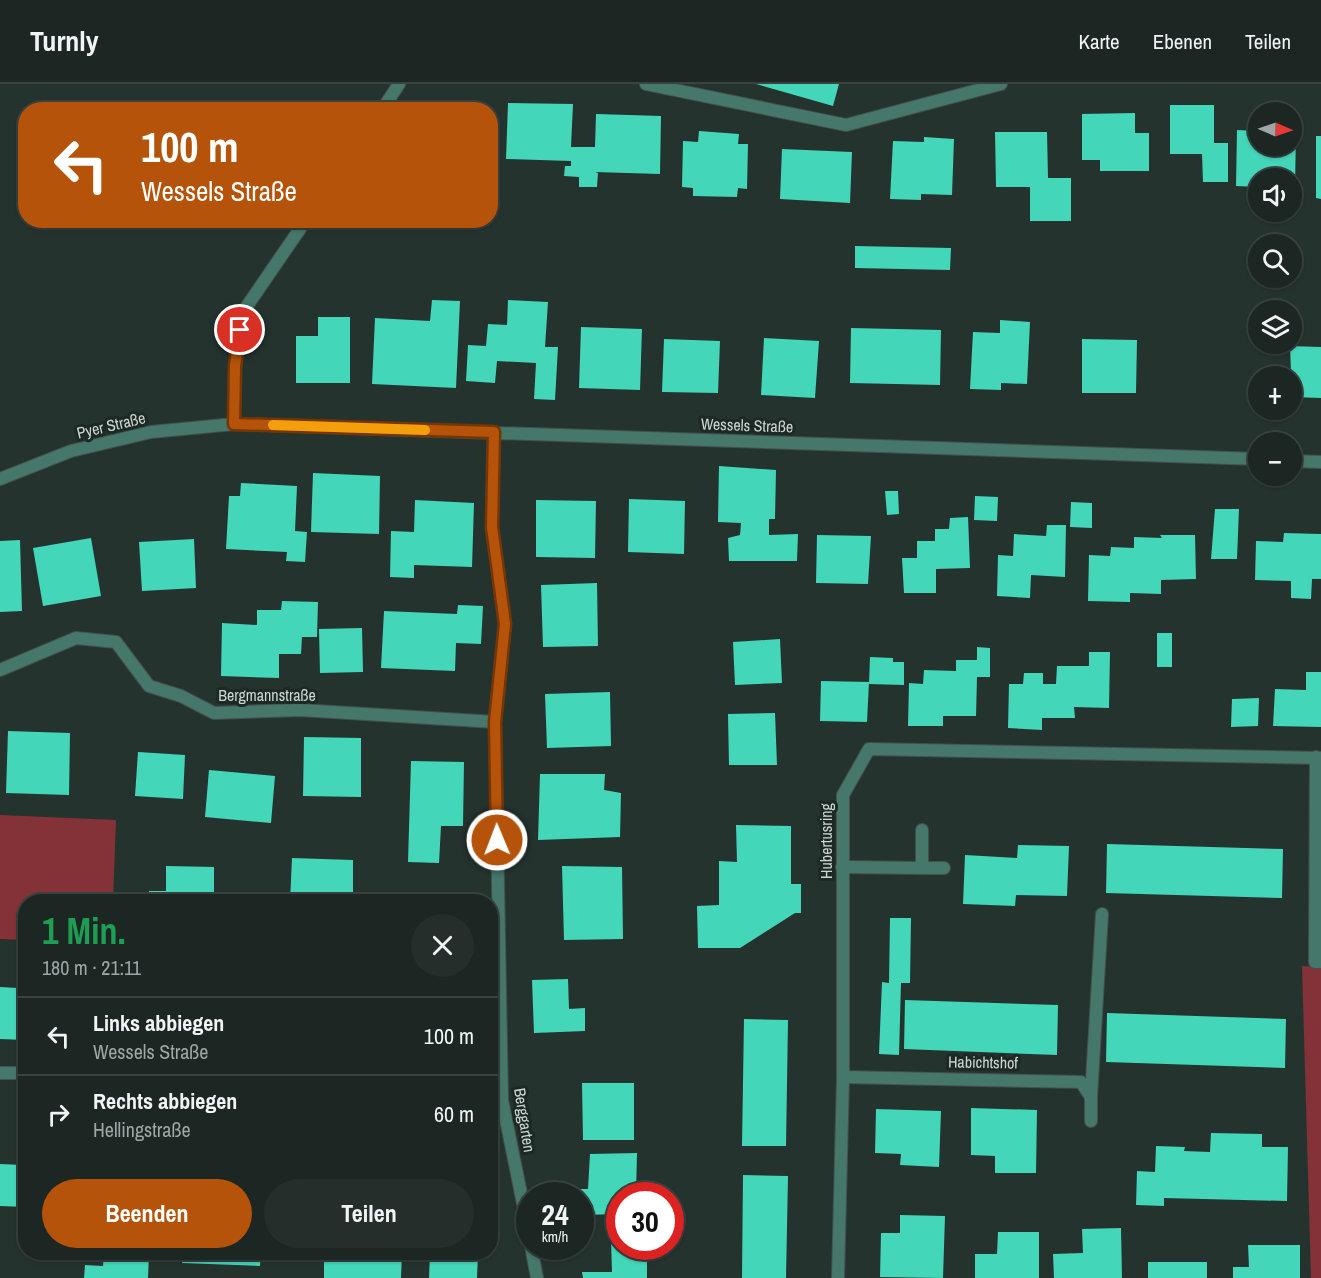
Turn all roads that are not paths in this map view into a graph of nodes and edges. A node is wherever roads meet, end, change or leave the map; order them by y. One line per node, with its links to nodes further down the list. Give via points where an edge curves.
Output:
1 (399, 84): 4 (street)
2 (646, 84): 3 (street, via 846,124)
3 (996, 85)
4 (387, 102)
5 (301, 228): 6 (street, via 243,312 235,366)
6 (234, 424): 7 (street, Wessels Straße); 11 (street, Pyer Straße, via 151,432 71,451)
7 (494, 432): 8 (street, Wessels Straße); 13 (street, Berggarten, via 492,527 505,624)
8 (1248, 459)
9 (1302, 461): 10 (street)
10 (1321, 462)
11 (0, 479)
12 (0, 670): 13 (street, Bergmannstraße, via 76,638 116,642 149,686 181,696 214,713 300,710)
13 (495, 722): 26 (street, Berggarten, via 502,1100)
14 (1318, 758): 16 (street, Hubertusring, via 869,749 843,795); 20 (street, Hubertusring, via 1315,962)
15 (922, 830): 17 (street)
16 (842, 867): 17 (street); 23 (street, Hubertusring)
17 (922, 868): 18 (street)
18 (944, 868)
19 (1102, 914): 24 (street)
20 (1321, 962)
21 (0, 1073): 22 (street)
22 (18, 1073)
23 (843, 1077): 24 (street, Habichtshof, via 1081,1082); 29 (street, Hubertusring)
24 (1091, 1097): 25 (street)
25 (1090, 1121)
26 (519, 1182)
27 (534, 1260): 28 (street)
28 (537, 1278)
29 (838, 1278)

